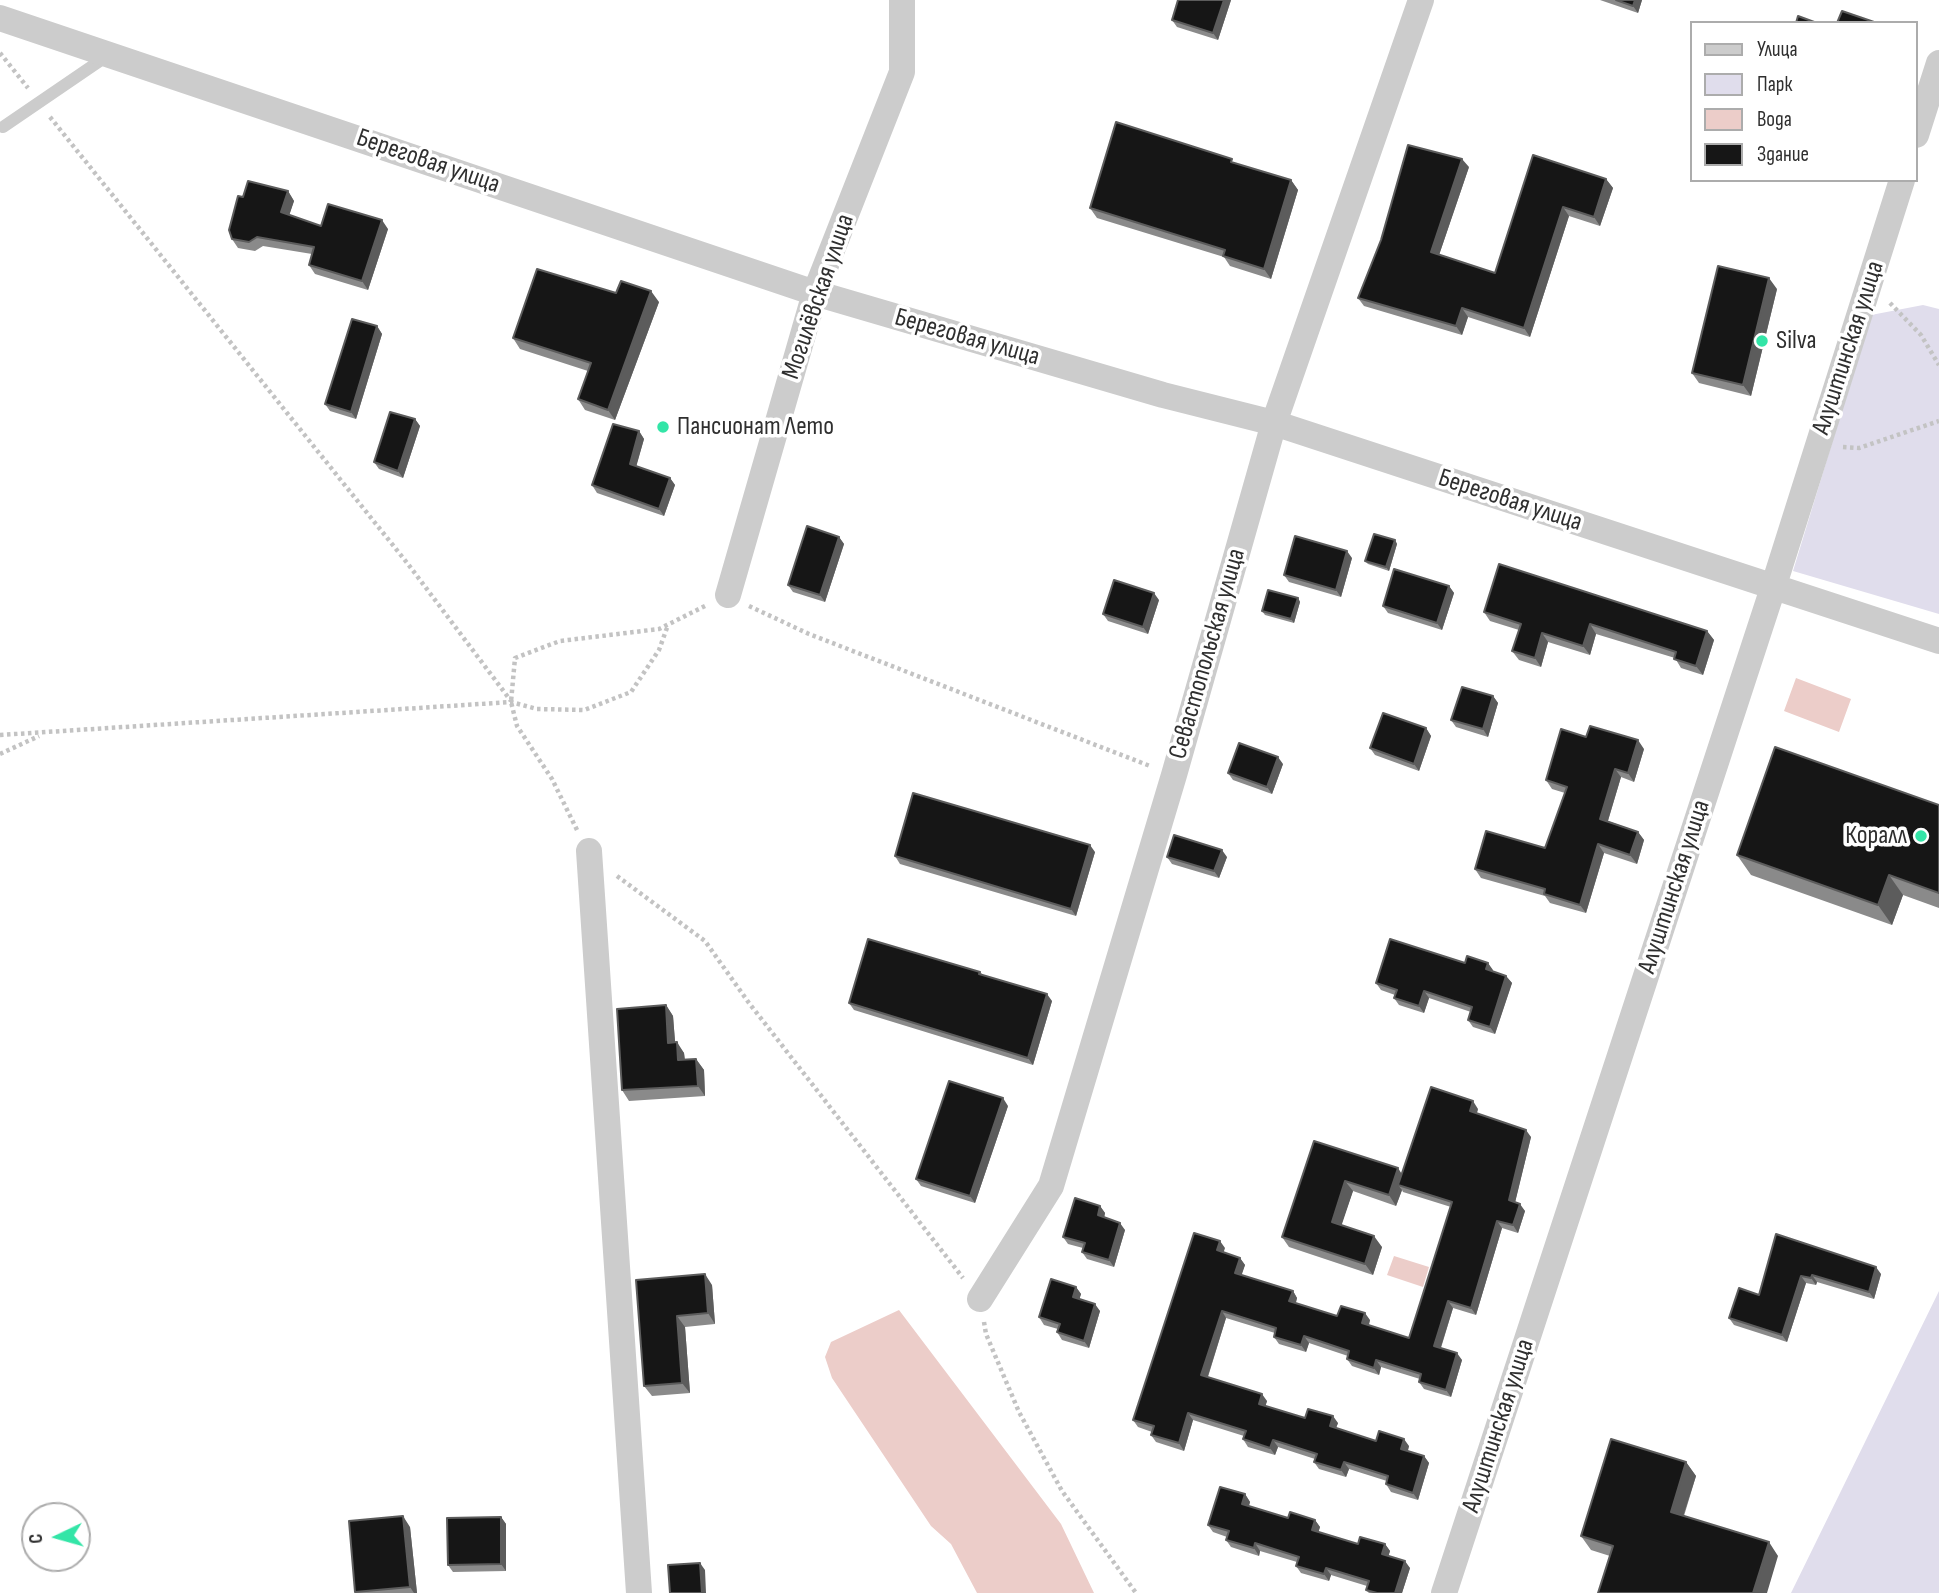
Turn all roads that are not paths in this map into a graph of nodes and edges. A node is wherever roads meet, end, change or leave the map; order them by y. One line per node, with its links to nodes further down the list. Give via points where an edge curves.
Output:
1 (902, 0): 9 (street, Могилёвская улица, via 902,72)
2 (1422, 0): 10 (street, Севастопольская улица)
3 (0, 18): 4 (street, Береговая улица)
4 (109, 54): 6 (lane); 9 (street, Береговая улица)
5 (1939, 63): 7 (street)
6 (3, 127)
7 (1918, 129)
8 (1901, 182): 11 (street, Алуштинская улица)
9 (815, 293): 10 (street, Береговая улица, via 1163,396); 12 (street, Могилёвская улица)
10 (1274, 423): 11 (street, Береговая улица); 15 (street, Севастопольская улица, via 1051,1186)
11 (1773, 588): 13 (street, Береговая улица); 17 (street, Алуштинская улица)
12 (728, 595)
13 (1939, 641)
14 (589, 850): 16 (street)
15 (980, 1300)
16 (639, 1593)
17 (1444, 1593)

